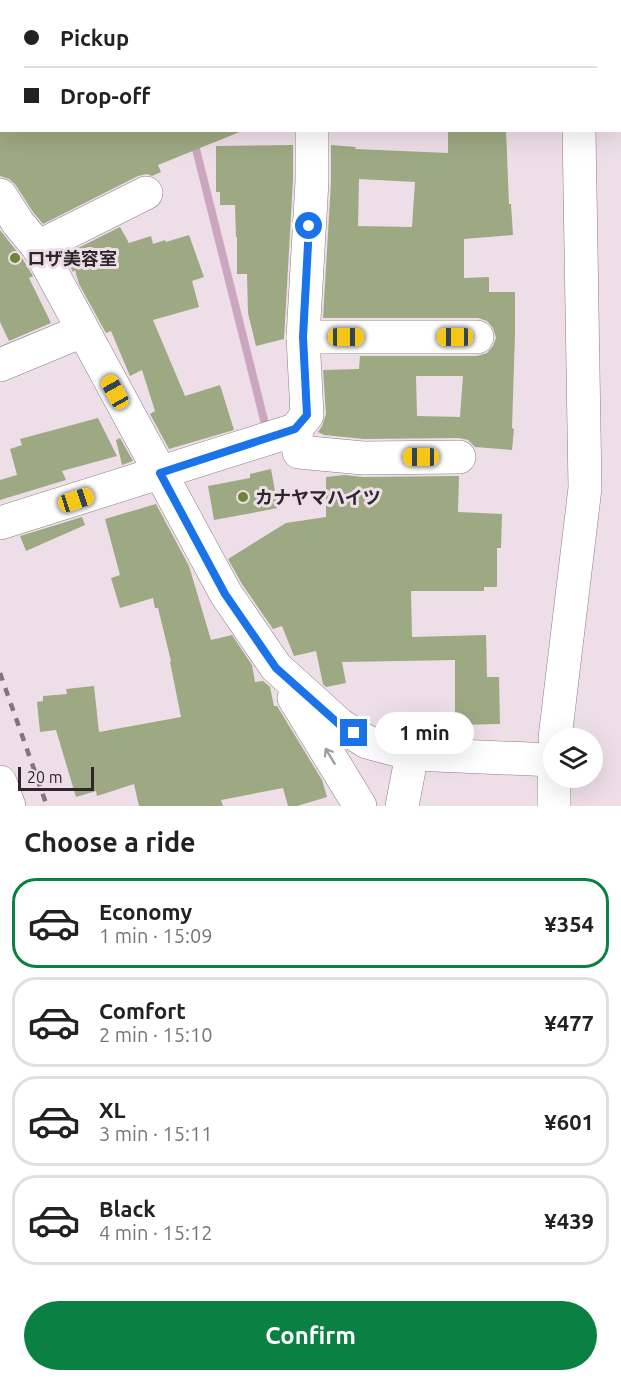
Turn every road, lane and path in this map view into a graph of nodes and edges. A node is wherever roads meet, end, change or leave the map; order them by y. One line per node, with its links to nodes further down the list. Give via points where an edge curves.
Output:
1 (312, 132): 7 (street)
2 (579, 132): 15 (street, via 585,488)
3 (146, 193): 5 (street)
4 (0, 195): 5 (street)
5 (38, 247): 6 (street)
6 (82, 331): 9 (street); 12 (street)
7 (303, 337): 8 (street); 10 (street, via 307,415)
8 (477, 337)
9 (0, 365)
10 (278, 435): 11 (street, via 299,452 363,458); 12 (street)
11 (459, 457)
12 (165, 482): 13 (street); 14 (street, via 225,594)
13 (0, 523)
14 (276, 668): 16 (street, via 340,725 367,742); 21 (street, one-way to 14)
15 (556, 728)
16 (412, 754): 17 (street); 22 (street)
17 (543, 760)
18 (0, 782): 20 (street)
19 (554, 788): 23 (street)
20 (9, 806)
21 (360, 806)
22 (402, 806)
23 (554, 806)

